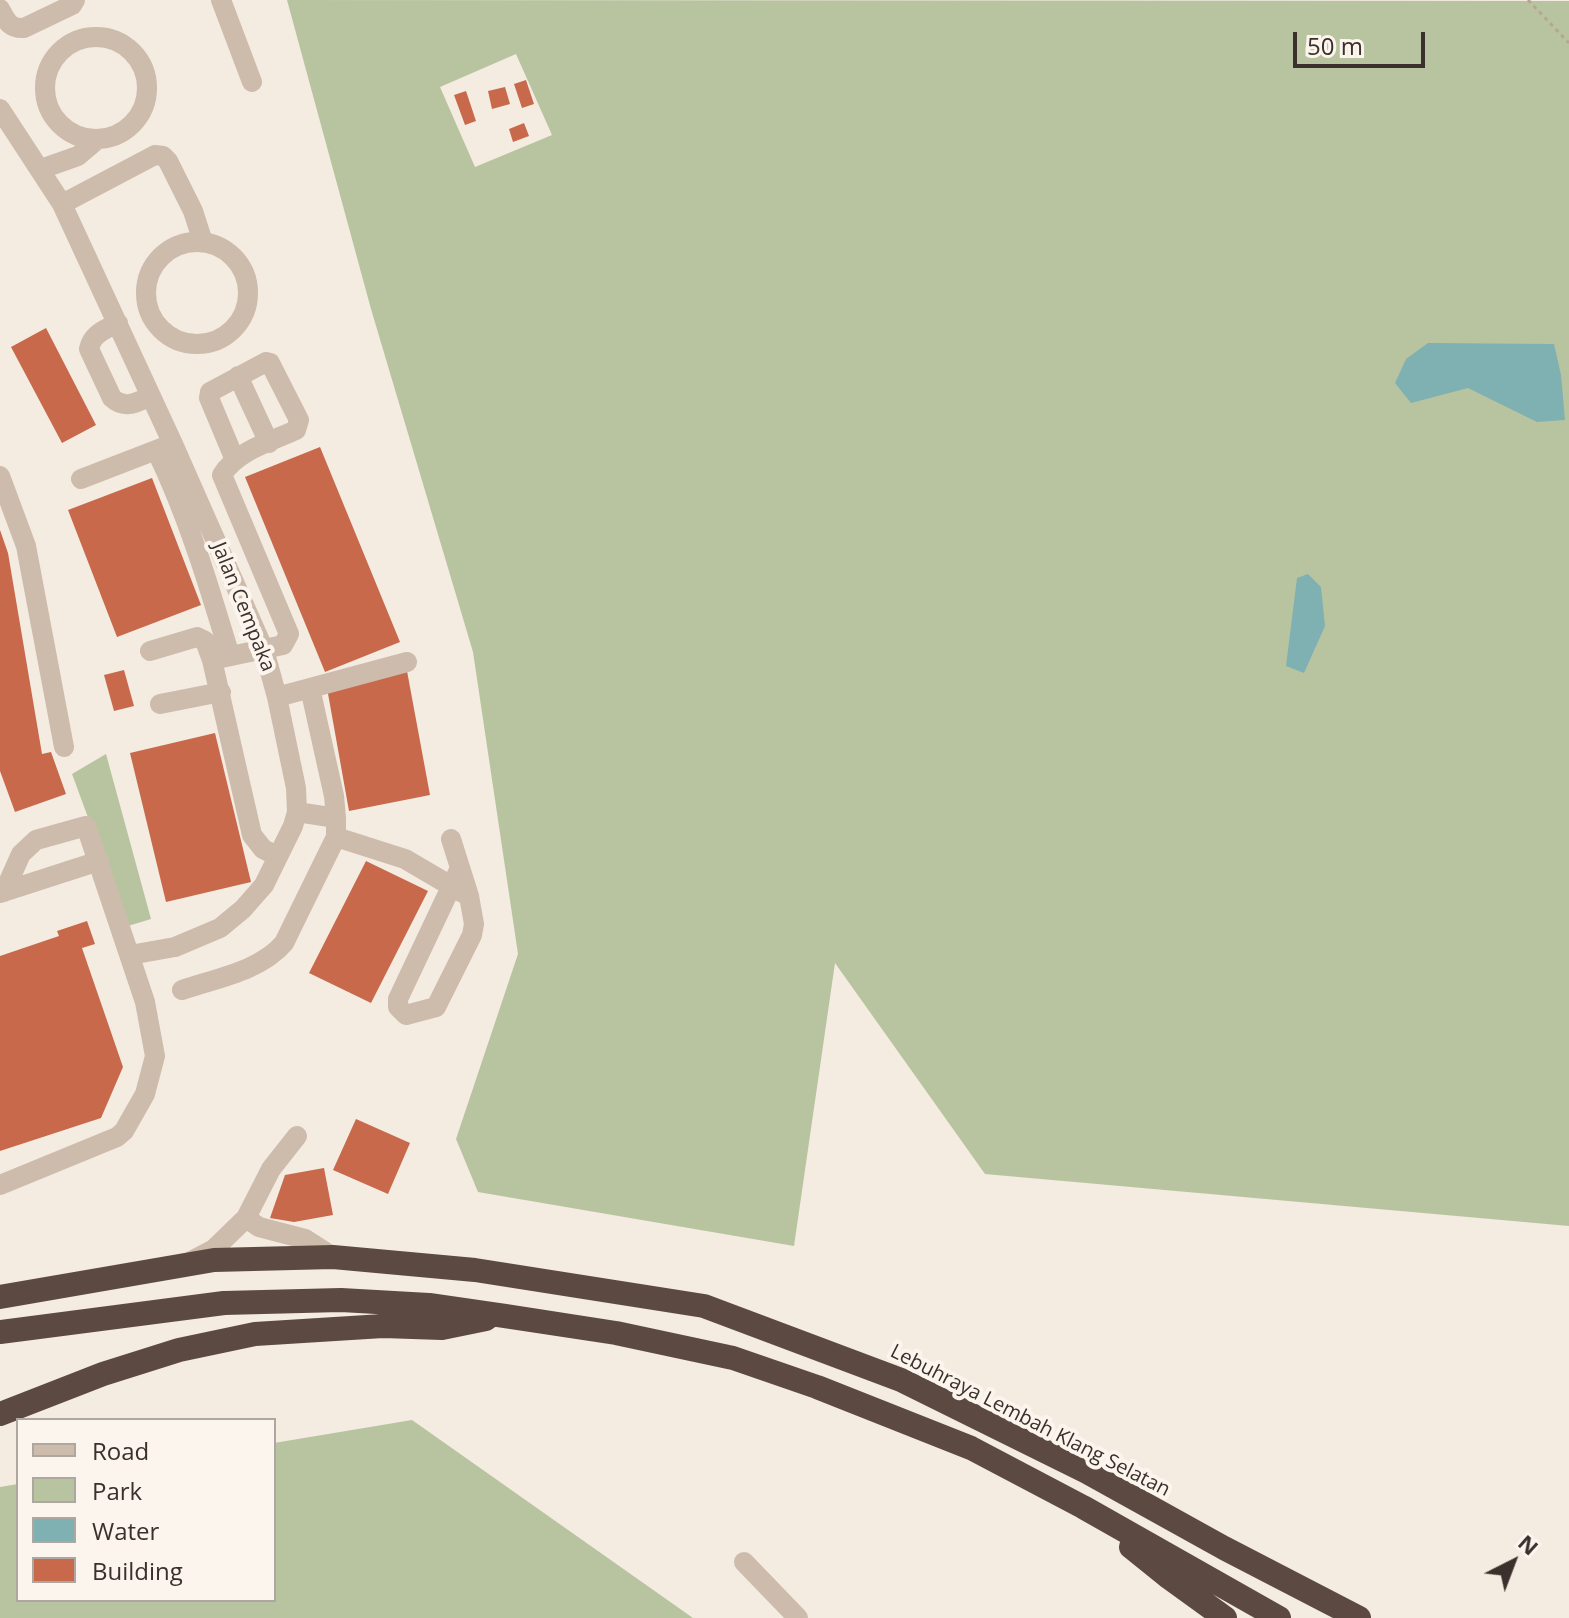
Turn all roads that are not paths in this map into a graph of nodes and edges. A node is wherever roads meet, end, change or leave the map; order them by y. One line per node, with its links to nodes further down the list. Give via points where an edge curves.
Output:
1 (75, 0): 3 (street, via 16,29)
2 (221, 0): 4 (street)
3 (0, 9)
4 (252, 82)
5 (0, 109): 7 (street, Jalan Cempaka)
6 (98, 139): 6 (street, via 65,128 53,115 45,90 50,64 61,50 93,37 124,45 143,70 147,86 139,116 128,128); 7 (street, via 78,156)
7 (41, 169): 8 (street, Jalan Cempaka)
8 (62, 204): 9 (street, via 155,155 163,156 193,211); 10 (street, Jalan Cempaka)
9 (203, 242): 9 (street, via 232,255 248,283 248,299 244,315 228,333 191,344 166,333 149,313 145,295 156,261 169,249)
10 (118, 323): 12 (street, Jalan Cempaka); 12 (street, via 96,335 89,349 119,404)
11 (238, 376): 13 (street); 13 (street, via 266,362 274,366 299,420 296,430); 15 (street, via 214,388 209,398)
12 (151, 396): 14 (street, Jalan Cempaka)
13 (269, 443): 15 (street)
14 (165, 447): 17 (street); 19 (street, Jalan Cempaka); 22 (street, via 200,555)
15 (235, 460): 18 (street, via 222,475)
16 (0, 476): 28 (street, via 26,546)
17 (81, 479)
18 (242, 523): 19 (street); 20 (street, via 289,634 283,645)
19 (212, 532): 20 (street, Jalan Cempaka)
20 (264, 650): 22 (street); 26 (street, Jalan Cempaka)
21 (150, 651): 22 (street, via 197,637)
22 (221, 658): 25 (street)
23 (407, 662): 24 (street)
24 (310, 688): 26 (street); 30 (street)
25 (221, 692): 27 (street); 32 (street, via 252,835)
26 (277, 697): 29 (street, Jalan Cempaka)
27 (160, 704)
28 (64, 747)
29 (297, 812): 30 (street); 32 (street)
30 (336, 828): 34 (street); 37 (street, via 274,955)
31 (451, 839): 34 (street)
32 (277, 856): 36 (street, via 264,885 220,928 175,947)
33 (99, 861): 35 (street); 35 (street, via 86,826 36,840 21,854); 36 (street)
34 (461, 884): 34 (street, via 474,915 472,935 442,1000 430,1010 401,1013 398,999)
35 (2, 892)
36 (130, 955): 39 (street, via 155,1056 145,1094 117,1137)
37 (182, 990)
38 (297, 1136): 40 (street, via 271,1169)
39 (0, 1185)
40 (246, 1218): 41 (street, via 259,1227 305,1239); 42 (street, via 214,1249)
41 (333, 1257): 42 (highway, Lebuhraya Lembah Klang Selatan); 54 (highway, Lebuhraya Lembah Klang Selatan, via 475,1270 704,1306 901,1380 1087,1472)
42 (179, 1266): 43 (highway, Lebuhraya Lembah Klang Selatan)
43 (63, 1286): 44 (highway); 45 (highway, Lebuhraya Lembah Klang Selatan)
44 (0, 1287)
45 (0, 1297)
46 (505, 1316): 47 (highway, via 356,1301 224,1303); 48 (highway, via 442,1328 255,1334 179,1350); 49 (highway, via 733,1358 971,1448)
47 (0, 1332)
48 (0, 1414)
49 (1083, 1507): 52 (highway); 53 (highway)
50 (744, 1562): 51 (street)
51 (798, 1618)
52 (1225, 1618)
53 (1279, 1618)
54 (1359, 1618)

